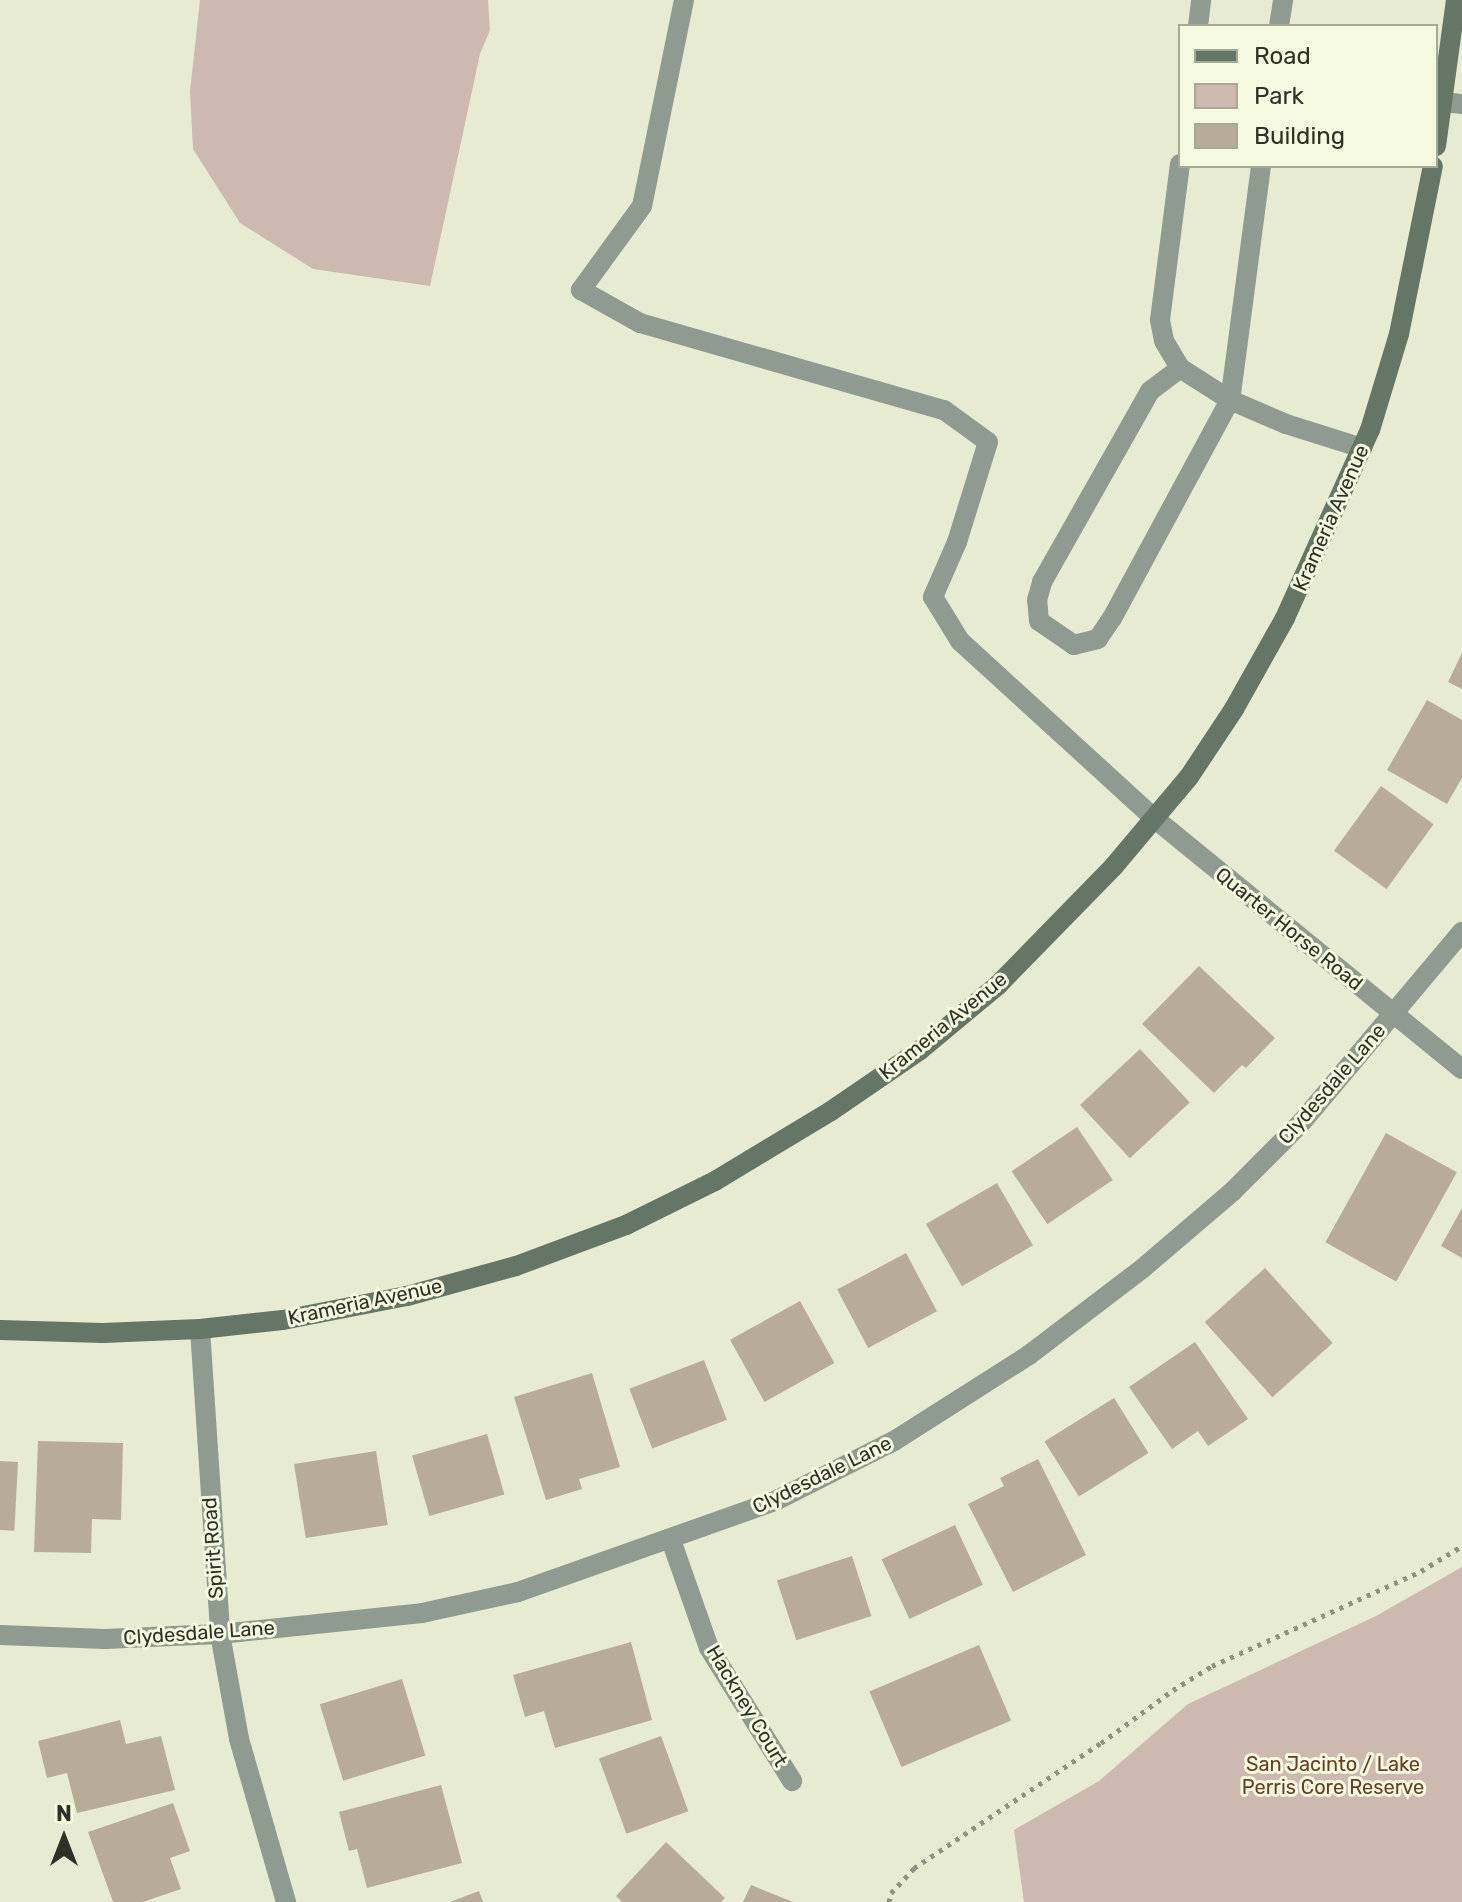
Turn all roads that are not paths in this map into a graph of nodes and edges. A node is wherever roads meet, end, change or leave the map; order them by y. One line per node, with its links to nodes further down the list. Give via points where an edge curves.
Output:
1 (684, 0): 15 (street, Quarter Horse Road, via 642,206 581,290 640,323 944,410 988,442 957,542 933,597 960,641)
2 (1201, 0): 5 (street)
3 (1283, 0): 6 (street)
4 (1456, 0): 7 (street)
5 (1198, 24)
6 (1279, 24)
7 (1452, 103): 8 (street)
8 (1438, 141)
9 (1179, 168): 12 (street, via 1160,320 1164,341)
10 (1257, 168): 13 (street)
11 (1433, 168): 14 (street, Krameria Avenue, via 1399,334)
12 (1180, 368): 13 (street); 13 (street, via 1150,391 1042,582 1039,621 1074,645 1098,639 1112,618)
13 (1230, 400): 14 (street)
14 (1362, 448): 15 (street, Krameria Avenue, via 1263,657 1189,777)
15 (1154, 818): 17 (street, Quarter Horse Road); 19 (street, Krameria Avenue, via 1056,928 920,1050 715,1181 626,1225 516,1266 407,1296 283,1320)
16 (1462, 932): 17 (street, Clydesdale Lane)
17 (1393, 1014): 18 (street, Quarter Horse Road); 21 (street, Clydesdale Lane, via 1301,1123 1233,1191 1029,1355 894,1441 775,1501)
18 (1462, 1069)
19 (200, 1329): 20 (street, Krameria Avenue); 22 (street, Spirit Road)
20 (0, 1330)
21 (671, 1540): 22 (street, Clydesdale Lane, via 518,1592 422,1613); 24 (street, Hackney Court, via 709,1648)
22 (220, 1634): 23 (street, Clydesdale Lane, via 105,1639); 25 (street, Spirit Road, via 239,1739)
23 (0, 1635)
24 (792, 1781)
25 (286, 1902)

